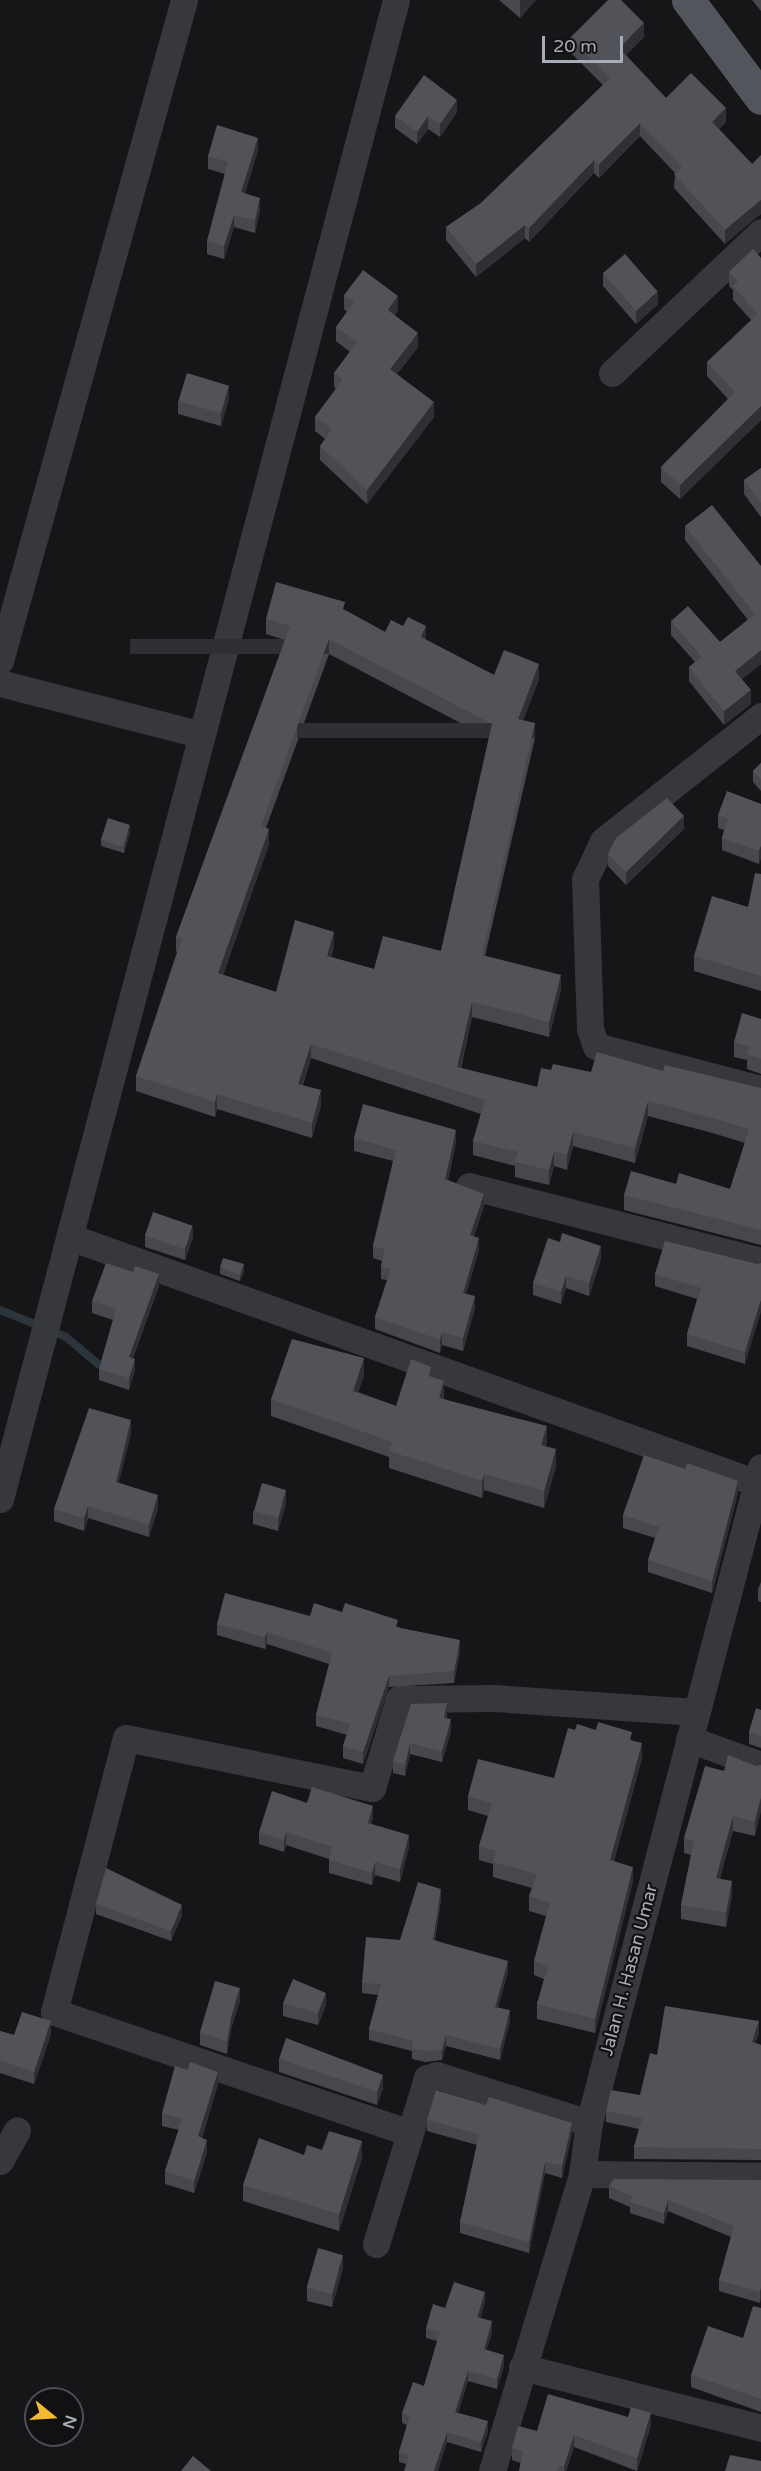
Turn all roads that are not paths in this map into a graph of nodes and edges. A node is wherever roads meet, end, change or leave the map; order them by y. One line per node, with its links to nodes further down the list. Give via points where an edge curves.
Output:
1 (184, 0): 7 (street)
2 (396, 0): 10 (street)
3 (688, 0): 4 (main road)
4 (761, 98)
5 (761, 232): 6 (street)
6 (612, 372)
7 (0, 661)
8 (0, 683): 10 (street)
9 (761, 716): 11 (street, via 603,841 585,879 590,1029 596,1046)
10 (198, 734): 13 (street)
11 (761, 1089)
12 (469, 1186): 14 (street)
13 (70, 1237): 15 (street); 16 (street)
14 (761, 1261)
15 (759, 1475): 17 (street, Jalan H. Hasan Umar)
16 (0, 1499)
17 (696, 1712): 18 (street, Jalan H. Hasan Umar); 22 (street, via 494,1698 399,1699 372,1788 126,1738 54,2012)
18 (689, 1739): 19 (street); 20 (street, Jalan H. Hasan Umar)
19 (761, 1765)
20 (589, 2123): 22 (street, via 436,2075 421,2085); 24 (street, Jalan H. Hasan Umar)
21 (17, 2130): 23 (street)
22 (407, 2132): 26 (street)
23 (0, 2161)
24 (582, 2174): 25 (street); 27 (street, Jalan H. Hasan Umar)
25 (761, 2176)
26 (376, 2244)
27 (522, 2367): 28 (street); 29 (street, Jalan H. Hasan Umar)
28 (761, 2428)
29 (492, 2471)

